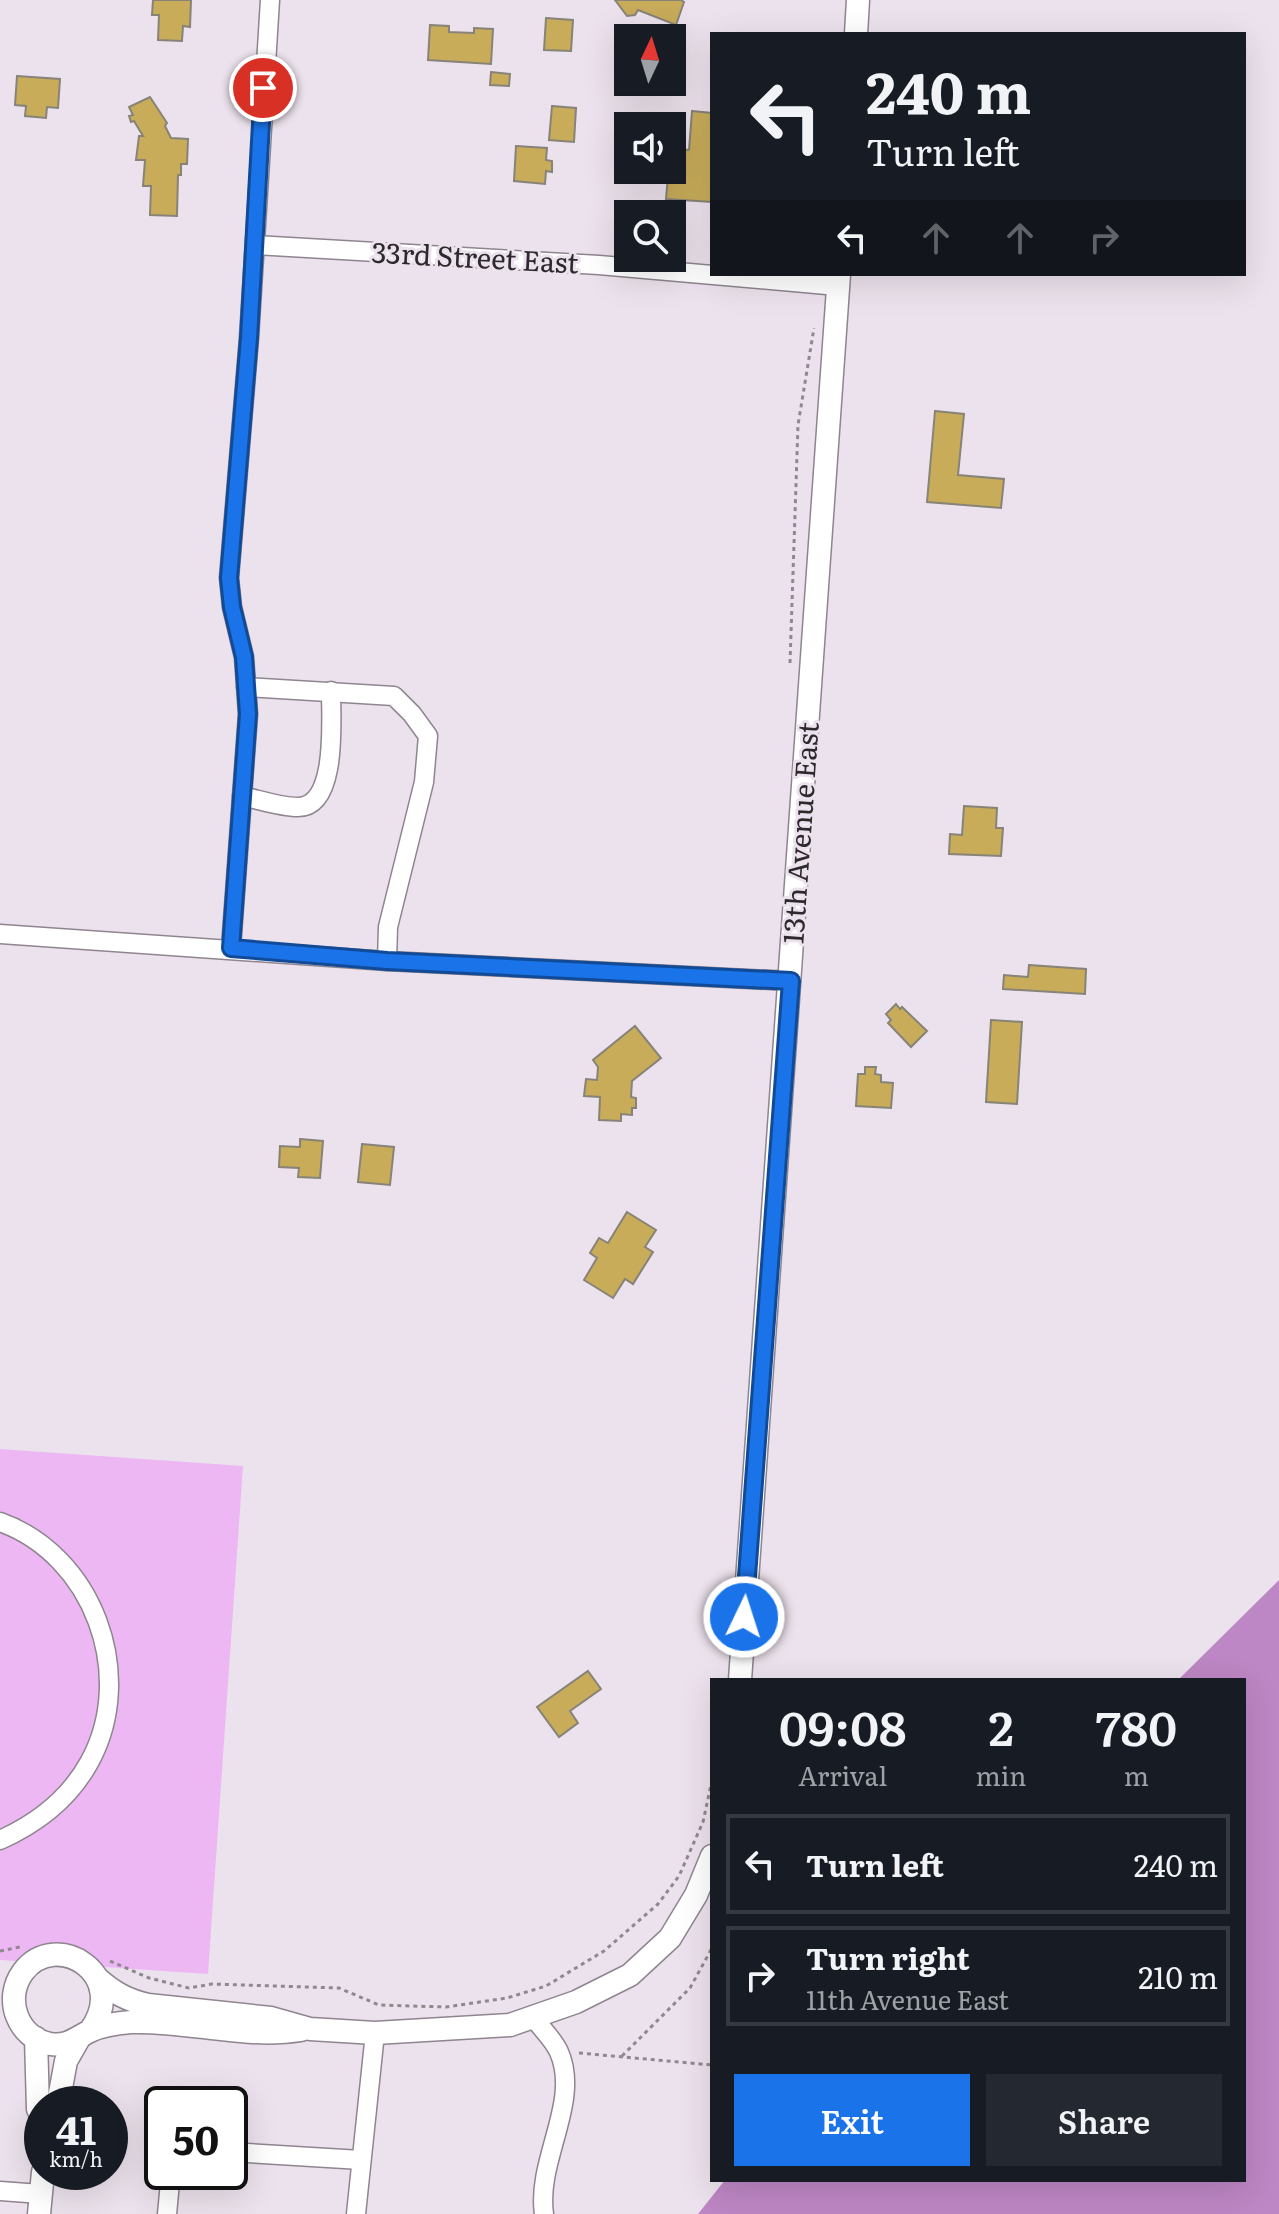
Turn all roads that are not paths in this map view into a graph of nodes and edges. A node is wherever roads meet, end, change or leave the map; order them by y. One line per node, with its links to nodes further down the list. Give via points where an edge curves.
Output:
1 (270, 0): 4 (street)
2 (858, 0): 3 (main road)
3 (856, 32)
4 (255, 245): 5 (street, 33rd Street East); 8 (street, via 229,578)
5 (710, 272)
6 (775, 276): 7 (street, 33rd Street East)
7 (839, 280): 14 (main road, 13th Avenue East)
8 (246, 687): 9 (street); 10 (street)
9 (331, 691): 10 (street, via 330,751 321,794 314,803 299,807); 13 (street, via 394,696 428,736 424,782 388,927)
10 (242, 796): 12 (street)
11 (0, 934): 12 (street)
12 (231, 948): 13 (street)
13 (387, 961): 14 (street)
14 (791, 981): 16 (main road, 13th Avenue East)
15 (0, 1522): 17 (street, via 53,1553 82,1587 102,1628 110,1673 106,1718 91,1760 65,1797 30,1827)
16 (740, 1678)
17 (0, 1840)
18 (710, 1861): 23 (main road, via 670,1938 630,1975)
19 (103, 1969): 20 (main road, via 64,1955 35,1961); 24 (main road, via 122,1997 148,2005 271,2018); 27 (main road, via 103,2006)
20 (23, 1971): 21 (main road); 25 (main road, via 13,2000 16,2015)
21 (0, 1984)
22 (0, 2016): 25 (main road)
23 (533, 2017): 26 (main road, via 510,2025); 37 (street, via 559,2051 566,2077 564,2106 546,2162)
24 (310, 2029): 26 (main road); 27 (main road, via 274,2034 133,2022)
25 (30, 2033): 27 (main road, via 50,2044); 28 (main road)
26 (375, 2033): 31 (street)
27 (84, 2035): 29 (main road, via 66,2061)
28 (36, 2086)
29 (61, 2086)
30 (248, 2153): 31 (street)
31 (361, 2160): 36 (street)
32 (169, 2190): 35 (street)
33 (0, 2191): 34 (street)
34 (41, 2193)
35 (167, 2214)
36 (356, 2214)
37 (544, 2214)

